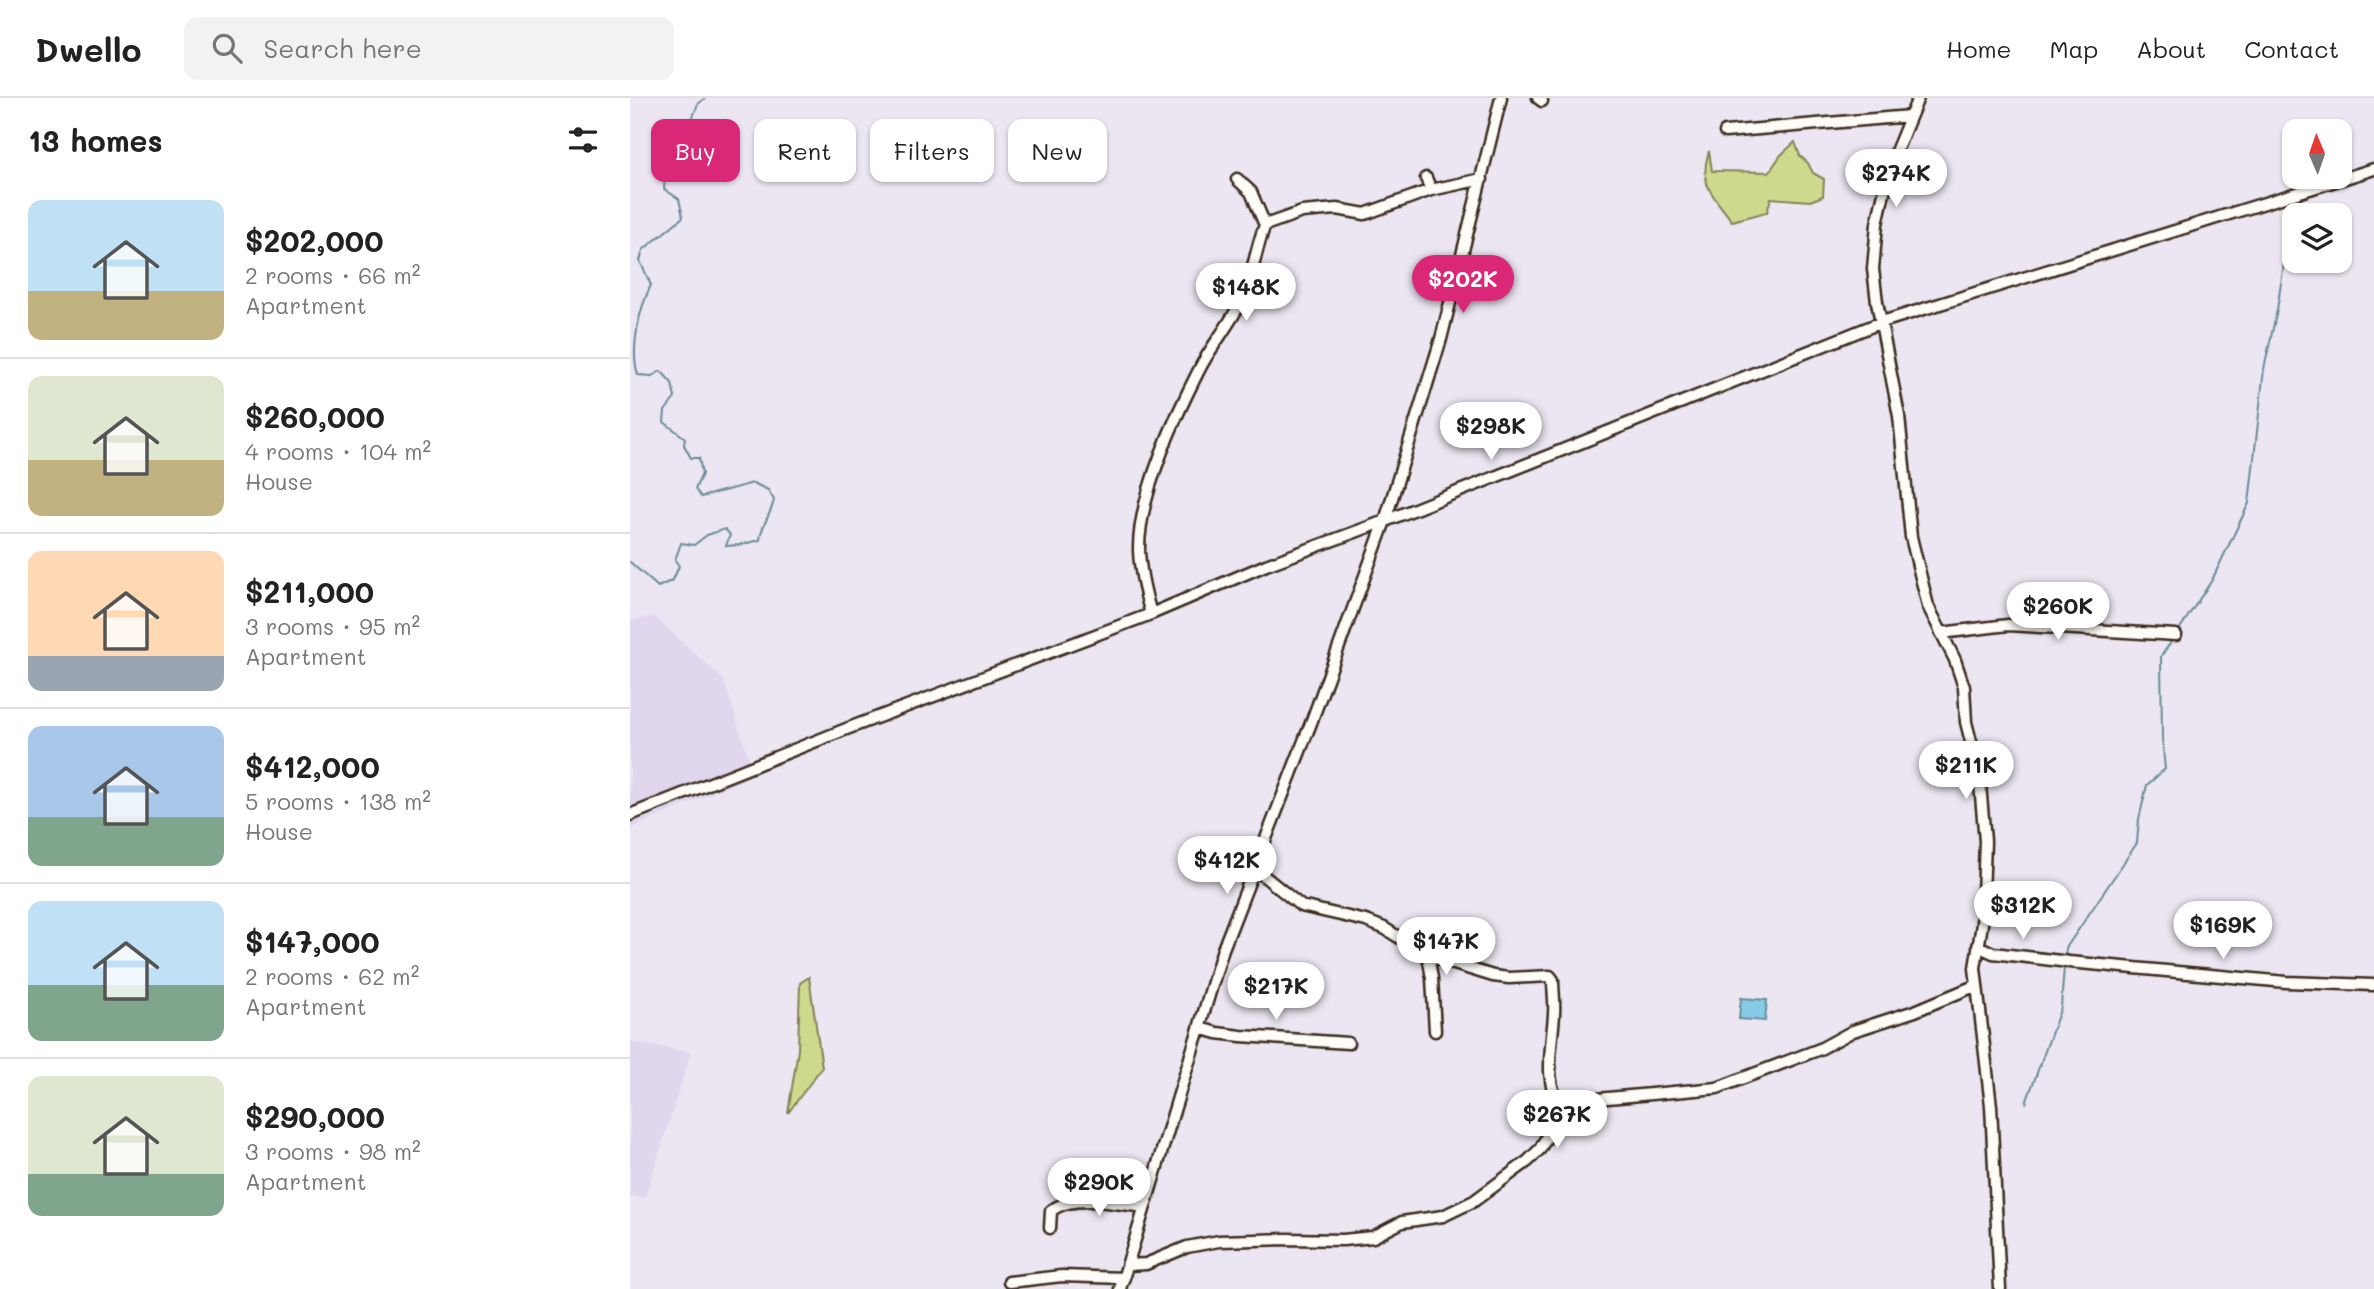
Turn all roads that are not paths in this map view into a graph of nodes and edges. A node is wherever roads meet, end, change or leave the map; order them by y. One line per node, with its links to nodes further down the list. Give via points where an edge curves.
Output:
1 (1502, 98): 8 (street)
2 (1918, 98): 3 (street)
3 (1910, 116): 4 (street); 11 (street, via 1890,166 1877,224 1873,269)
4 (1725, 132)
5 (2374, 169): 11 (street)
6 (1426, 178): 9 (street)
7 (1237, 179): 10 (street, via 1251,192)
8 (1482, 179): 9 (street); 12 (street, via 1441,339)
9 (1431, 190): 10 (street, via 1365,214 1337,209 1302,212)
10 (1265, 225): 13 (street, via 1241,302 1200,368 1152,476 1139,550)
11 (1882, 322): 12 (street); 14 (street, via 1899,416 1911,537 1928,606)
12 (1385, 521): 13 (street); 17 (street)
13 (1152, 614): 16 (street)
14 (1941, 634): 15 (street, via 2008,625); 18 (street, via 1964,687 1966,722 1979,773 1985,841)
15 (2176, 635)
16 (630, 815)
17 (1254, 868): 19 (street, via 1301,906 1375,925); 22 (street)
18 (1978, 946): 20 (street); 21 (street, via 1993,953 2065,962 2286,982)
19 (1428, 956): 23 (street); 25 (street, via 1493,976 1550,976 1554,1013 1549,1054 1554,1099)
20 (1977, 985): 25 (street, via 1717,1088 1575,1101); 32 (street, via 1991,1106)
21 (2374, 985)
22 (1200, 1028): 24 (street, via 1241,1036); 26 (street)
23 (1435, 1031)
24 (1348, 1043)
25 (1563, 1113): 28 (street, via 1528,1161 1474,1201 1443,1216 1402,1222 1373,1237 1219,1241 1187,1247 1146,1264)
26 (1144, 1208): 27 (street, via 1082,1201 1058,1205 1051,1211); 28 (street)
27 (1050, 1228)
28 (1128, 1265): 29 (street)
29 (1124, 1278): 30 (street, via 1062,1276); 31 (street)
30 (1009, 1282)
31 (1120, 1289)
32 (2000, 1289)

